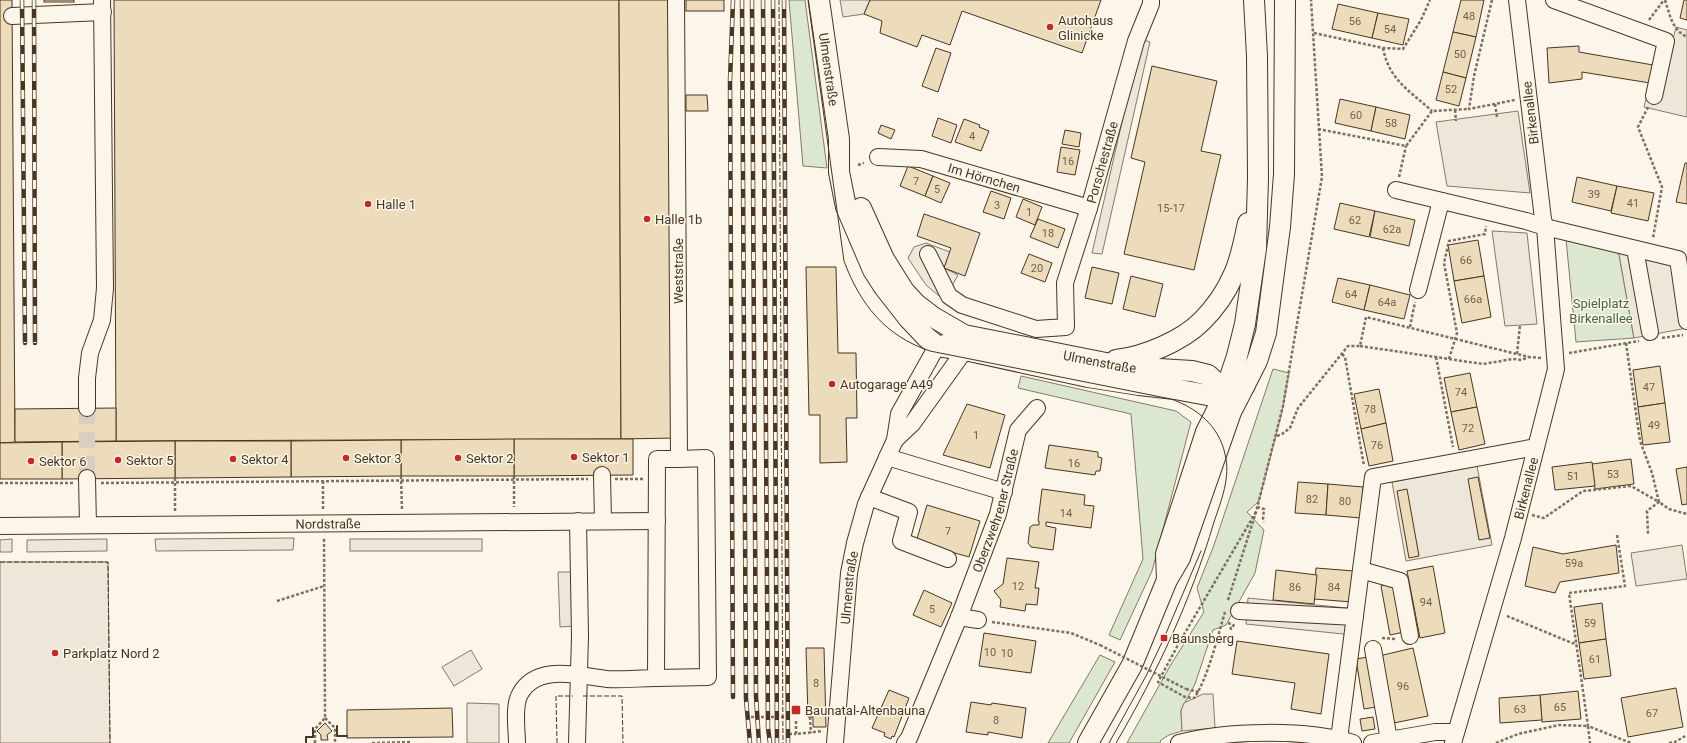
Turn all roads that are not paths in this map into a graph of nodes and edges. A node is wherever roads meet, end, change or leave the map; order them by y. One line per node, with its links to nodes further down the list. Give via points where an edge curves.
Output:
1 (676, 0): 32 (street, Weststraße)
2 (819, 0): 11 (main road, Ulmenstraße)
3 (1151, 0): 16 (street, Porschestraße, via 1123,84)
4 (1254, 0): 13 (main road)
5 (1285, 0): 26 (main road, via 1284,174 1266,333 1246,384)
6 (1517, 0): 17 (street, Birkenallee)
7 (1554, 0): 10 (street, via 1666,41)
8 (103, 6): 9 (street); 27 (street, via 105,288 102,320 90,353)
9 (12, 16)
10 (1654, 96)
11 (839, 140): 23 (main road, Ulmenstraße, via 875,242 892,275 916,304); 24 (main road, Ulmenstraße, via 839,172 843,194 869,262 884,288 909,319)
12 (878, 157): 16 (street, Im Hörnchen, via 921,159)
13 (1258, 178): 25 (main road, via 1234,275 1217,304 1201,322 1183,336 1130,359); 26 (main road, via 1256,248 1245,324)
14 (1396, 190): 15 (street)
15 (1441, 201): 17 (street); 20 (street)
16 (1090, 208): 19 (street, Porschestraße, via 1065,283 1066,326 1036,329 962,305 949,296)
17 (1545, 227): 18 (street); 30 (street, Birkenallee, via 1556,369)
18 (1635, 249): 21 (street, via 1678,259); 22 (street)
19 (928, 254)
20 (1418, 290)
21 (1687, 321)
22 (1651, 337)
23 (964, 343): 24 (main road, Ulmenstraße); 25 (main road, Ulmenstraße); 26 (main road, Ulmenstraße, via 1088,377 1175,389); 29 (street, Ulmenstraße, via 912,424)
24 (937, 346): 29 (street, Ulmenstraße, via 899,414)
25 (1104, 362): 26 (main road, Ulmenstraße, via 1126,367 1192,371 1208,375 1218,384)
26 (1227, 405): 60 (main road, via 1206,432 1166,554 1167,580 1132,665)
27 (87, 408)
28 (1037, 408): 35 (street, Oberzwehrener Straße, via 1018,430)
29 (895, 440): 31 (street, Ulmenstraße)
30 (1536, 447): 43 (street, via 1373,477); 53 (street, Birkenallee, via 1520,512)
31 (887, 457): 35 (street); 36 (street, Ulmenstraße)
32 (679, 459): 39 (street, via 657,459); 51 (street, via 706,458 708,677)
33 (602, 477): 38 (street)
34 (88, 481): 40 (street)
35 (1004, 492): 45 (street, Oberzwehrener Straße)
36 (869, 497): 42 (street, via 909,512 901,541); 52 (street, Ulmenstraße, via 849,573)
37 (578, 521): 38 (street, Nordstraße); 40 (street, Nordstraße); 50 (street)
38 (603, 521): 39 (street, Nordstraße)
39 (657, 521): 51 (street)
40 (88, 525): 41 (street, Nordstraße)
41 (0, 526)
42 (948, 560)
43 (1361, 570): 46 (street); 48 (street, via 1400,581)
44 (1231, 607): 46 (street)
45 (959, 617): 47 (street); 59 (street, Oberzwehrener Straße)
46 (1355, 617): 56 (street)
47 (978, 620)
48 (1410, 636)
49 (1377, 643): 55 (street)
50 (578, 675): 51 (street, via 608,679); 57 (street, via 560,672 531,681 520,694 516,704); 58 (street)
51 (656, 678)
52 (832, 737)
53 (1455, 738): 55 (street, via 1435,732)
54 (1318, 740): 56 (street); 61 (street, via 1260,733 1198,738)
55 (1390, 740): 62 (street)
56 (1346, 741)
57 (517, 743)
58 (577, 743)
59 (905, 743)
60 (1088, 743)
61 (1179, 743)
62 (1372, 743)

